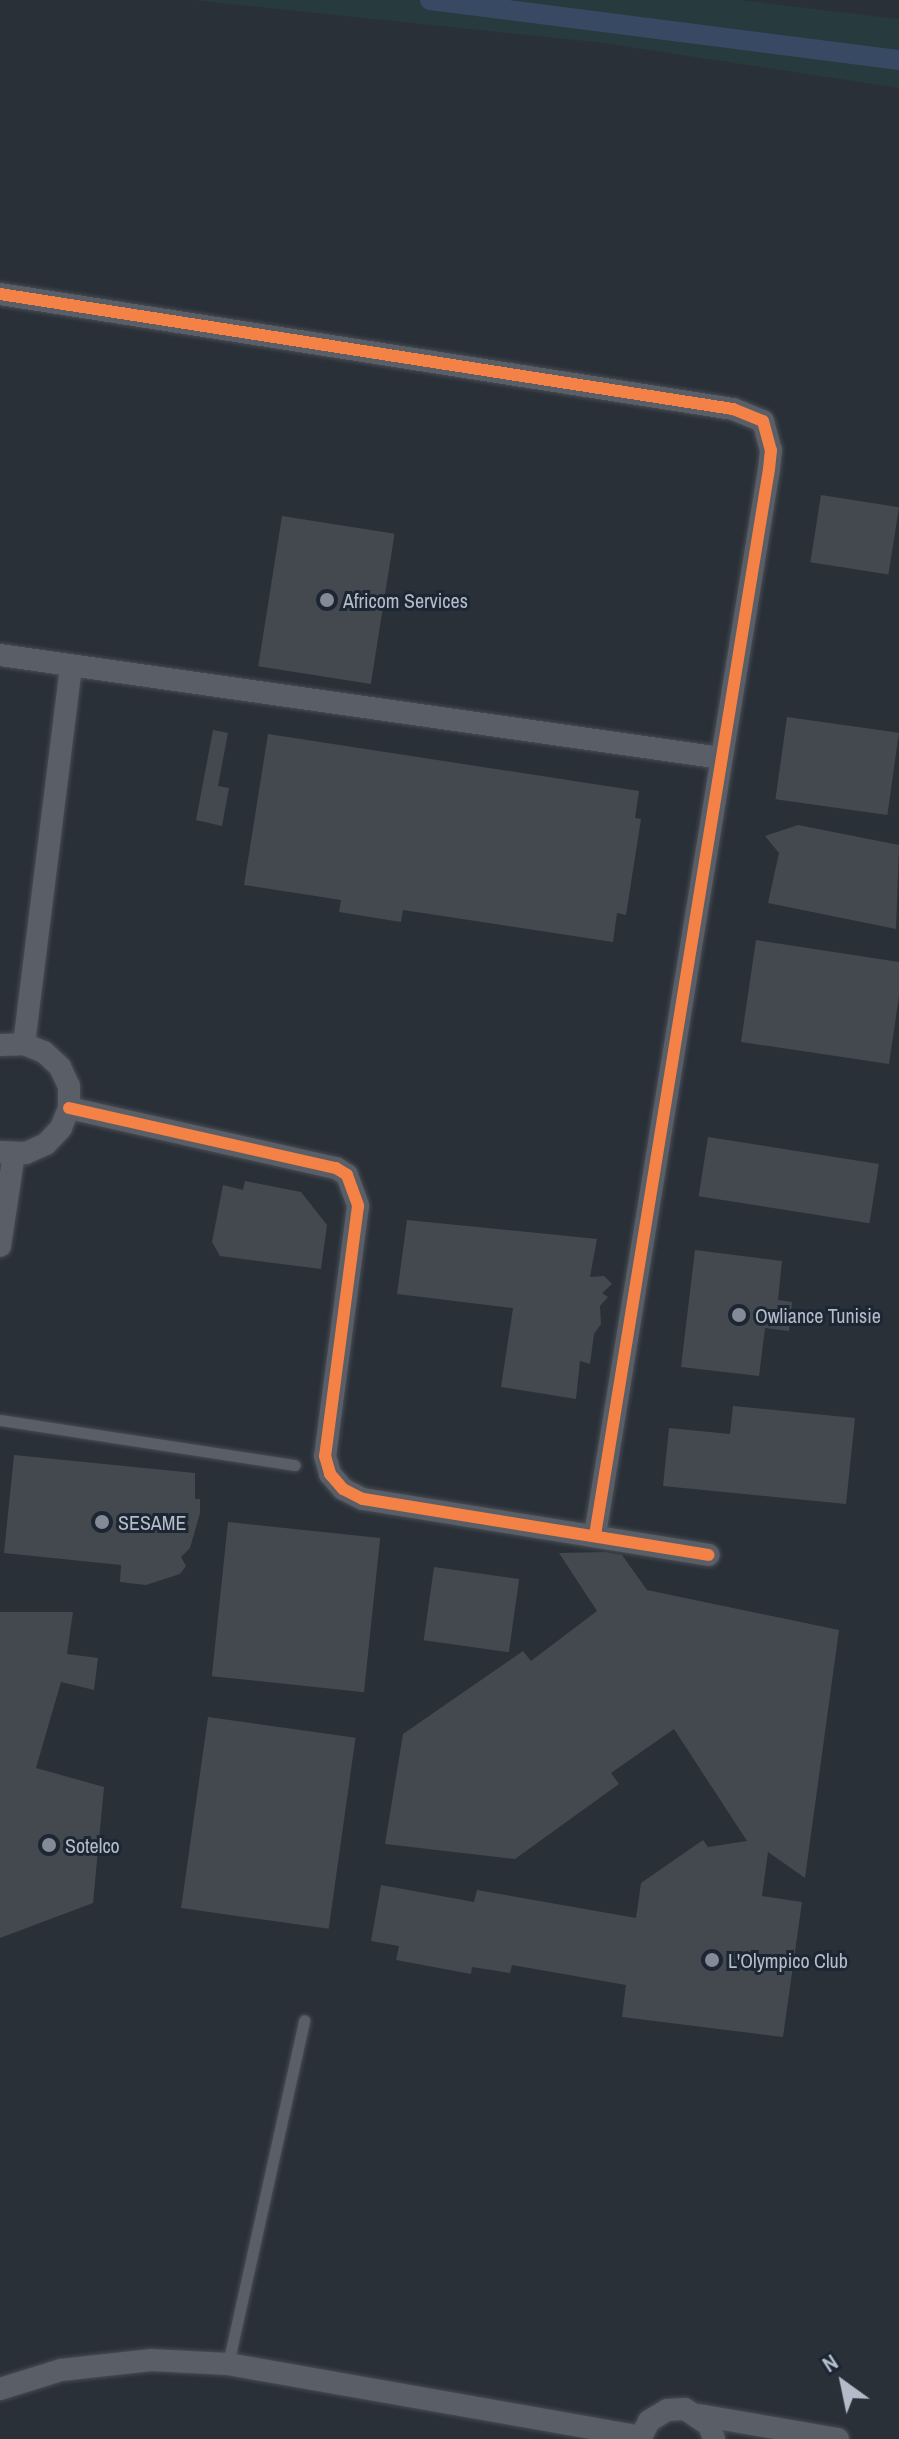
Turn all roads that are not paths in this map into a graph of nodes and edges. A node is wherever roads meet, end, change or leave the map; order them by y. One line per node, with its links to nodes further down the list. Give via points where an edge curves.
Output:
1 (0, 294): 4 (street, via 754,414 763,421 771,450)
2 (0, 655): 3 (street)
3 (71, 667): 4 (street); 5 (street)
4 (721, 758): 12 (street)
5 (24, 1044): 6 (street); 7 (street, via 44,1052 60,1067 69,1086)
6 (0, 1045)
7 (69, 1108): 8 (street, via 61,1128 46,1144 26,1153); 12 (street, via 336,1168 347,1175 358,1206 325,1456 330,1474 343,1489 363,1499)
8 (7, 1153): 9 (street)
9 (0, 1246)
10 (0, 1420): 11 (lane)
11 (295, 1465)
12 (595, 1535): 13 (street)
13 (708, 1555)
14 (304, 2020): 15 (lane)
15 (228, 2364): 16 (street, via 121,2363 61,2370); 18 (street)
16 (0, 2389)
17 (699, 2415): 18 (street, via 667,2410 649,2421); 19 (street); 20 (street)
18 (640, 2438)
19 (714, 2439)
20 (838, 2439)

